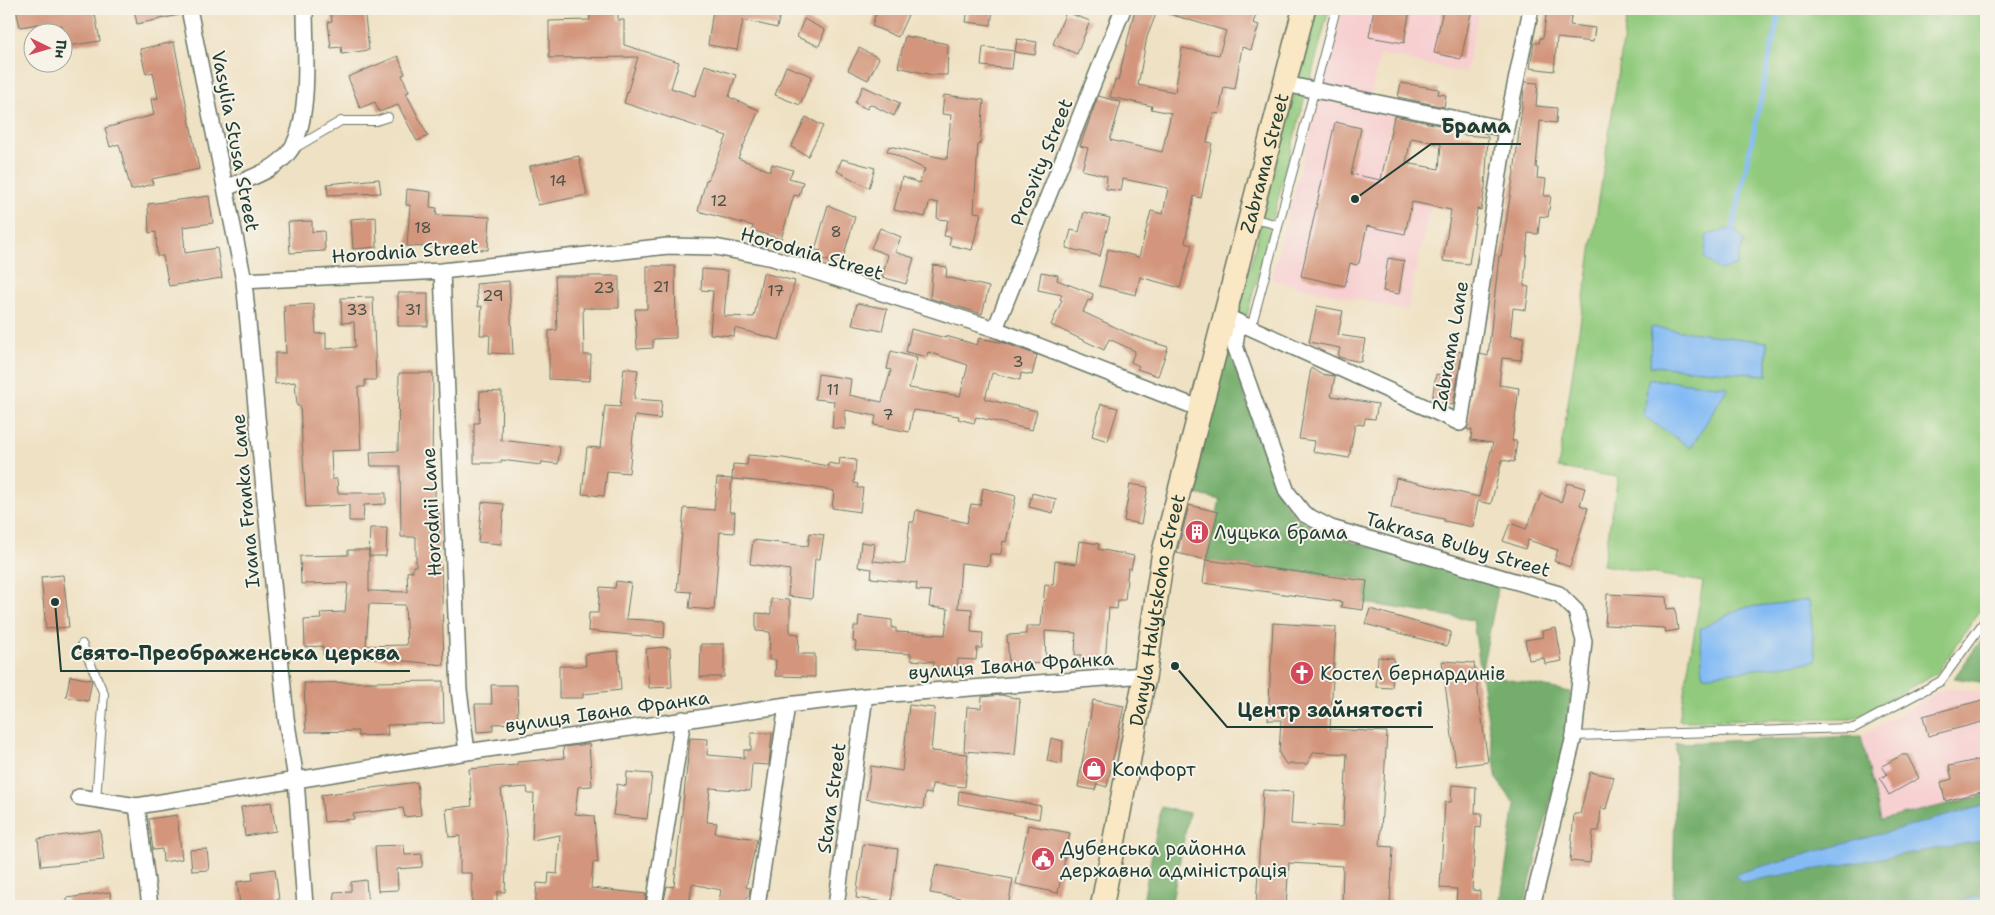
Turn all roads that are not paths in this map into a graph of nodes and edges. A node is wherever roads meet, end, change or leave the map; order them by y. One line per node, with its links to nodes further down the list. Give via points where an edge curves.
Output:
1 (189, 9): 12 (street, Vasylia Stusa Street)
2 (305, 9): 11 (street, via 302,124)
3 (1124, 9): 18 (street, Prosvity Street)
4 (1304, 9): 7 (main road, Zabrama Street)
5 (1336, 9): 8 (lane)
6 (1531, 9): 10 (street, Zabrama Lane)
7 (1285, 84): 8 (street); 13 (main road, Zabrama Street)
8 (1314, 90): 10 (street); 14 (lane)
9 (388, 117): 11 (lane, via 376,121 341,121)
10 (1506, 129): 17 (street, Zabrama Lane, via 1460,423)
11 (290, 152): 12 (street, via 268,169)
12 (226, 188): 16 (street, Vasylia Stusa Street)
13 (1250, 218): 14 (lane); 17 (main road, Zabrama Street)
14 (1278, 225): 17 (lane)
15 (442, 270): 16 (street, Horodnia Street); 18 (street, Horodnia Street, via 668,246 715,247 773,258); 27 (street, Horodnii Lane, via 460,690)
16 (244, 281): 28 (street, Ivana Franka Lane, via 286,718)
17 (1238, 322): 19 (main road, Danyla Halytskoho Street); 26 (street, Takrasa Bulby Street, via 1235,346 1287,492 1304,514 1331,528 1559,594 1576,610 1584,641)
18 (995, 330): 19 (street, Horodnia Street)
19 (1201, 409): 22 (main road, Danyla Halytskoho Street, via 1163,554)
20 (1986, 619): 26 (lane, via 1941,681 1854,728)
21 (82, 644): 30 (lane, via 104,694)
22 (1145, 675): 23 (street, вулиця Івана Франка); 37 (main road, Danyla Halytskoho Street)
23 (865, 696): 24 (street, вулиця Івана Франка); 36 (street, Stara Street)
24 (787, 705): 25 (street, вулиця Івана Франка); 35 (street)
25 (683, 719): 27 (street, вулиця Івана Франка); 34 (street)
26 (1574, 736): 38 (street, Takrasa Bulby Street)
27 (466, 752): 28 (street, вулиця Івана Франка)
28 (296, 779): 31 (street, вулиця Івана Франка); 33 (street, Ivana Franka Lane)
29 (79, 797): 30 (street, вулиця Івана Франка)
30 (96, 800): 31 (street, вулиця Івана Франка)
31 (138, 806): 32 (street)
32 (150, 906)
33 (304, 906)
34 (654, 906)
35 (757, 906)
36 (836, 906)
37 (1102, 906)
38 (1532, 906)

